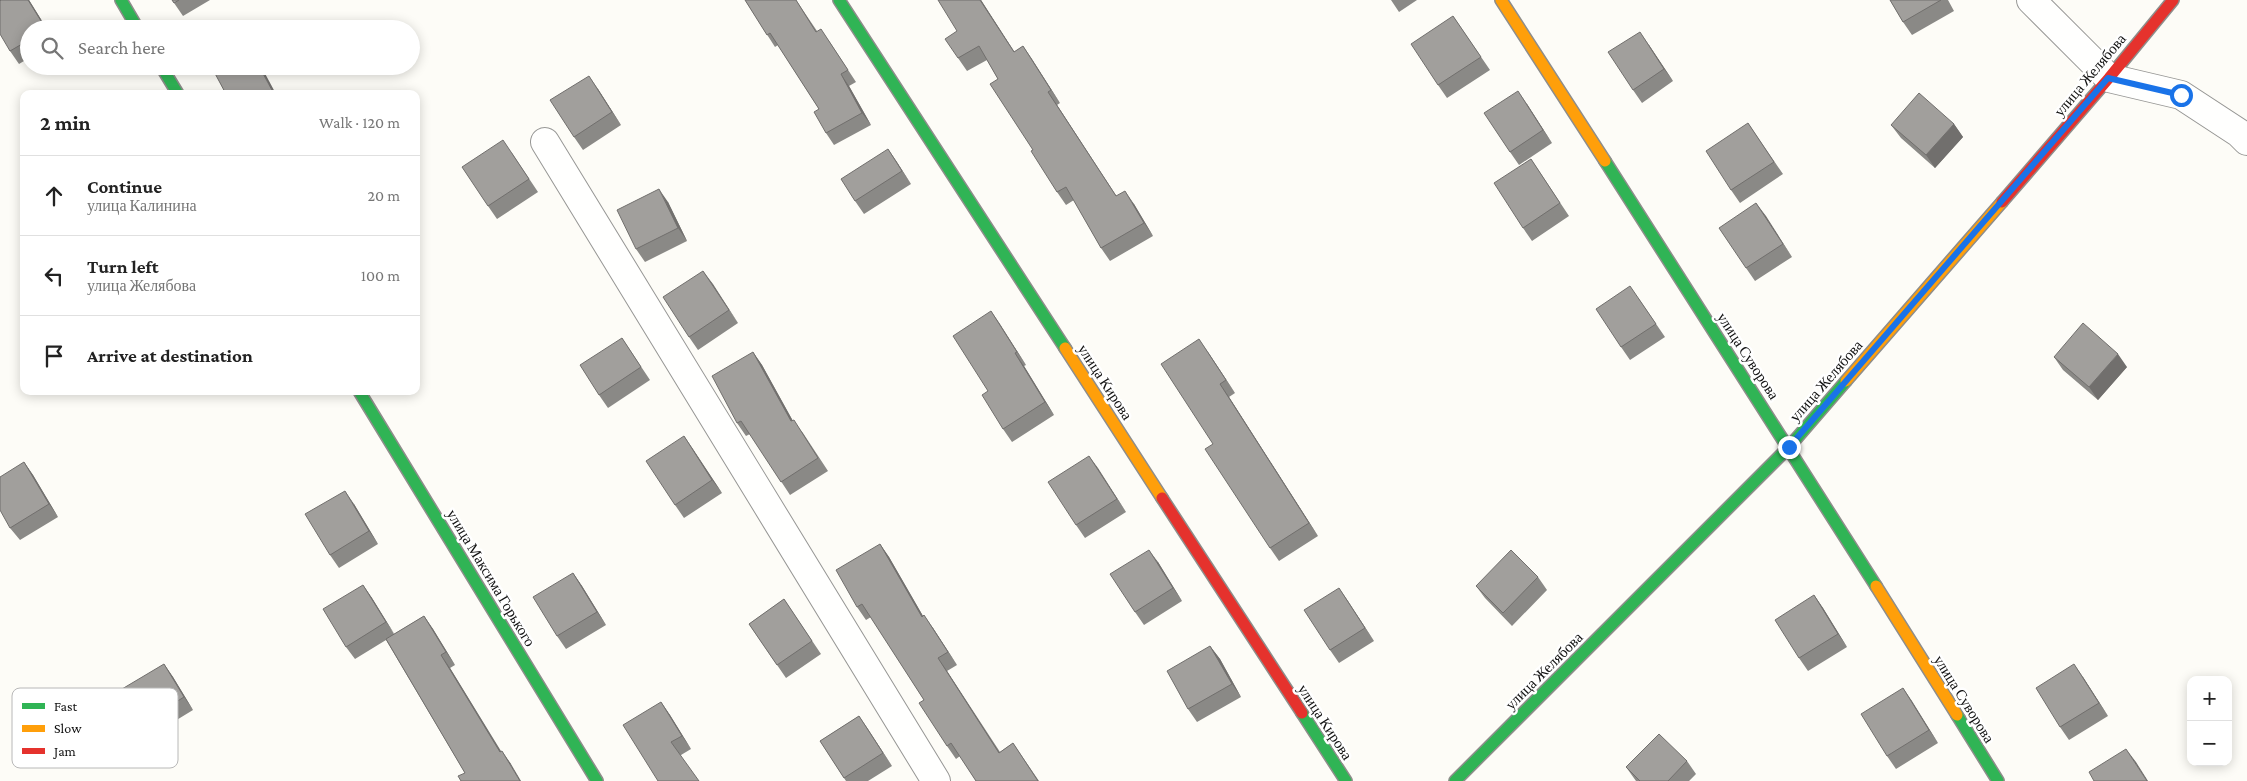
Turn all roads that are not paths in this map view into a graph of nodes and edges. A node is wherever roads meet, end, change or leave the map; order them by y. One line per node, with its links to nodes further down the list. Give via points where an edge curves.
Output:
1 (121, 0): 6 (street)
2 (838, 0): 16 (street, улица Кирова)
3 (1501, 0): 13 (street, улица Суворова)
4 (2031, 0): 8 (street)
5 (2173, 0): 8 (street, улица Желябова)
6 (133, 20)
7 (166, 75): 9 (street)
8 (2108, 78): 10 (street, via 2181,95); 13 (street, улица Желябова)
9 (176, 90)
10 (2247, 141)
11 (545, 142): 15 (street)
12 (362, 395): 14 (street, улица Максима Горького)
13 (1789, 447): 17 (street, улица Желябова); 18 (street, улица Суворова)
14 (597, 781)
15 (936, 781)
16 (1346, 781)
17 (1455, 781)
18 (1998, 781)

